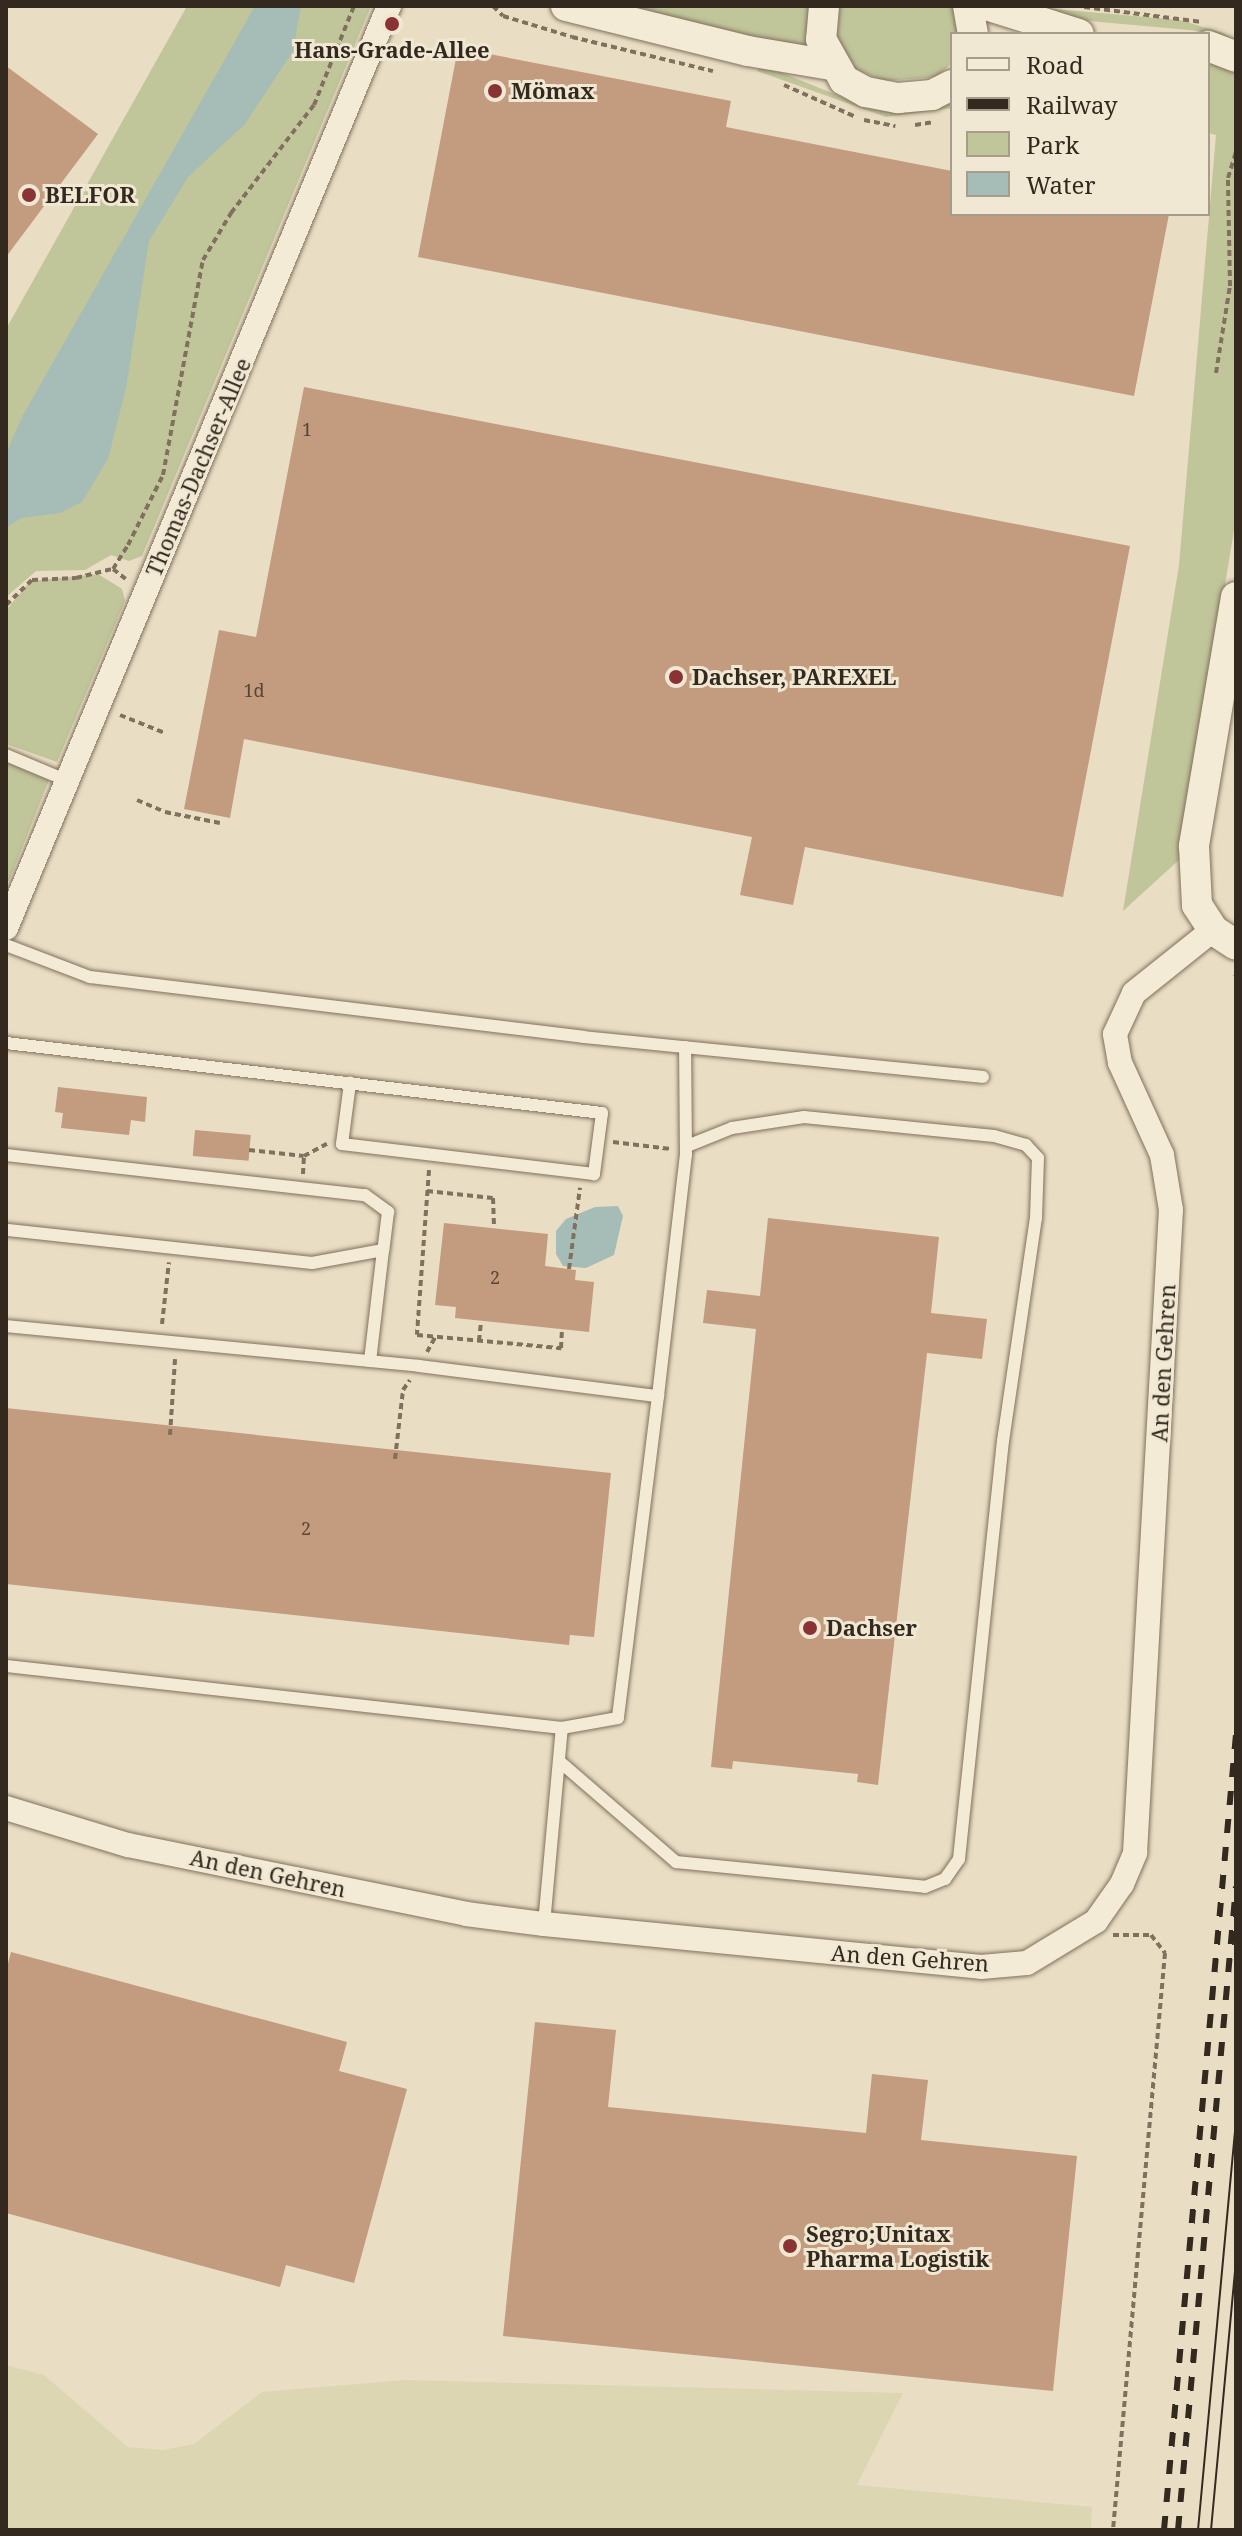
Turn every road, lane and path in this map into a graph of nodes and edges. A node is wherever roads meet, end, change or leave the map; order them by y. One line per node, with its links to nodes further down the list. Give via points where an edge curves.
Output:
1 (354, 6): 24 (path, via 314,105 231,213 203,260 170,449 154,498 128,545 113,569 32,580)
2 (389, 6): 28 (street, Thomas-Dachser-Allee)
3 (493, 6): 17 (path, via 503,16)
4 (566, 6): 16 (street, via 748,51)
5 (824, 6): 16 (street, via 821,39)
6 (968, 6): 11 (street)
7 (989, 6): 12 (street)
8 (1074, 6): 10 (path)
9 (1159, 6): 10 (path)
10 (1159, 14): 13 (path)
11 (973, 32)
12 (1073, 32)
13 (1200, 32)
14 (1210, 37): 15 (street)
15 (1236, 57)
16 (831, 65): 19 (street, via 866,92 898,98 932,95)
17 (719, 72)
18 (773, 81): 20 (path, via 867,121 890,126)
19 (950, 86)
20 (940, 120)
21 (1236, 152): 22 (path, via 1228,178 1230,286)
22 (1216, 373)
23 (1236, 597): 32 (street, via 1194,846 1197,905)
24 (6, 605)
25 (118, 714): 26 (path)
26 (165, 733)
27 (6, 755): 28 (lane)
28 (68, 781): 31 (street, Thomas-Dachser-Allee)
29 (137, 800): 30 (path, via 165,812)
30 (220, 823)
31 (6, 928)
32 (1224, 938): 63 (street, An den Gehren, via 1134,993 1115,1034 1120,1063 1162,1155 1170,1225 1135,1853 1122,1884)
33 (6, 945): 35 (lane, via 90,977)
34 (6, 1043): 37 (lane)
35 (685, 1047): 36 (lane); 40 (lane)
36 (983, 1077)
37 (350, 1083): 38 (lane); 39 (lane, via 602,1113)
38 (344, 1134): 41 (path, via 304,1156); 43 (lane, via 342,1144)
39 (598, 1140): 40 (path); 43 (lane, via 594,1174)
40 (687, 1149): 57 (lane); 61 (lane, via 732,1128 804,1117 994,1136 1026,1145 1038,1158 1036,1218 1003,1441 959,1859 945,1879 925,1887 676,1862)
41 (249, 1150)
42 (6, 1155): 48 (lane, via 365,1195 388,1212)
43 (431, 1155): 44 (path)
44 (427, 1191): 46 (path, via 493,1198); 53 (path, via 414,1329 417,1335)
45 (580, 1193): 49 (path)
46 (494, 1228)
47 (6, 1230): 48 (lane, via 312,1263)
48 (383, 1250): 55 (lane)
49 (569, 1269)
50 (481, 1321): 54 (path)
51 (6, 1326): 55 (lane)
52 (562, 1329): 54 (path, via 561,1348)
53 (436, 1336): 54 (path); 56 (path)
54 (479, 1341)
55 (370, 1361): 56 (lane)
56 (419, 1366): 57 (lane); 58 (path, via 403,1390)
57 (658, 1396): 60 (lane, via 618,1718)
58 (395, 1459)
59 (6, 1666): 60 (lane)
60 (562, 1728): 61 (lane)
61 (559, 1761): 64 (lane)
62 (6, 1808): 64 (street, An den Gehren, via 128,1845 466,1914)
63 (1096, 1921): 64 (street, An den Gehren, via 1027,1963 981,1967); 65 (path, via 1115,1936 1151,1935 1165,1953)
64 (544, 1924)
65 (1113, 2530)

